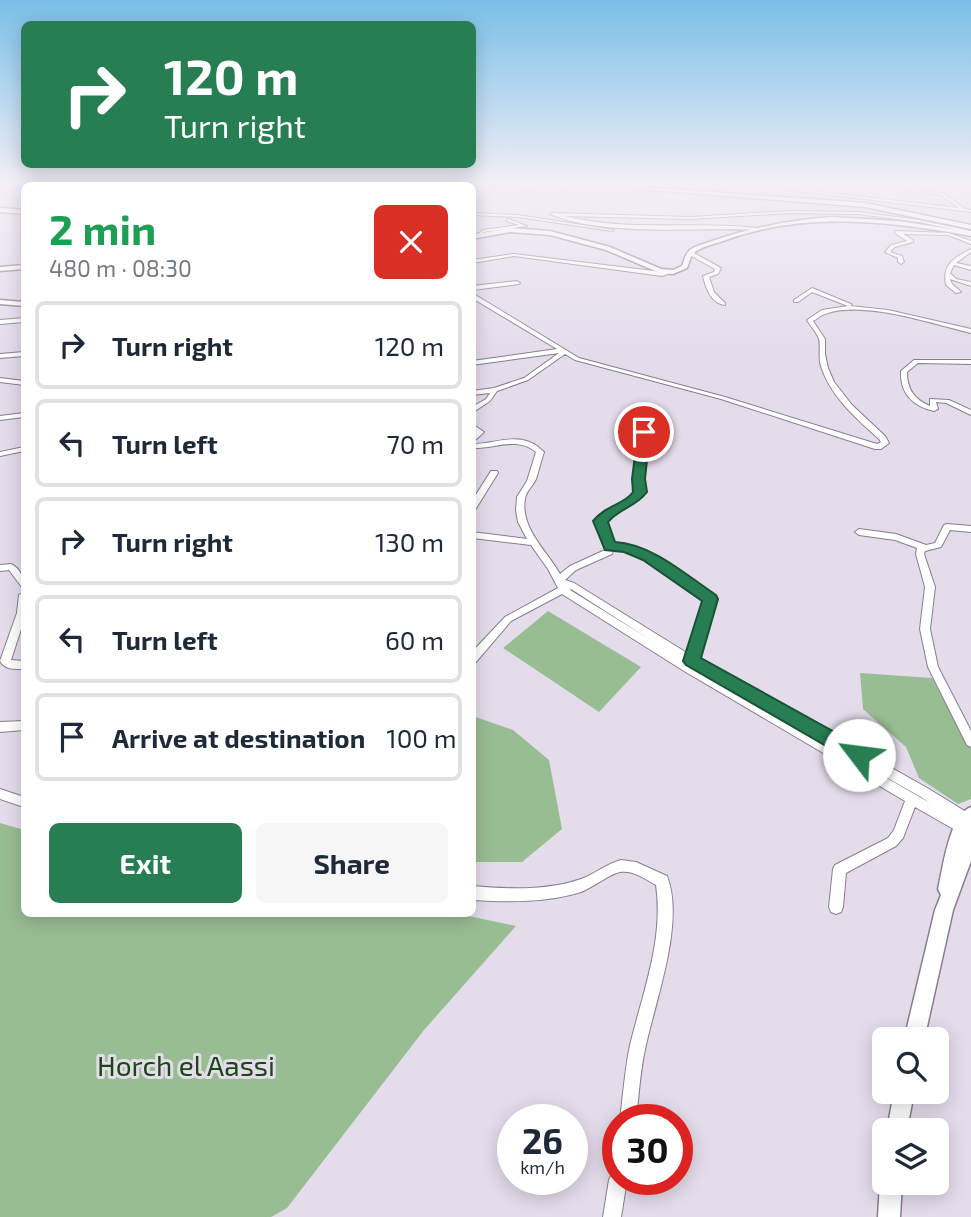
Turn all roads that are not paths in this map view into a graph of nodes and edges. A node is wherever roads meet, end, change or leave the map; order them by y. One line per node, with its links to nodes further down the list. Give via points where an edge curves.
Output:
1 (581, 242): 14 (street)
2 (720, 242): 5 (street)
3 (908, 242): 9 (street, via 887,252)
4 (971, 250): 6 (street)
5 (690, 253): 14 (street, via 685,267); 24 (street, via 718,268 706,280)
6 (964, 255): 7 (street); 10 (street)
7 (971, 257)
8 (476, 261): 14 (street, via 514,255)
9 (901, 262)
10 (952, 263): 12 (street); 15 (street)
11 (21, 267): 13 (street)
12 (971, 268)
13 (0, 269)
14 (670, 272)
15 (947, 276): 17 (street); 19 (street)
16 (517, 283): 18 (street)
17 (971, 284)
18 (476, 288)
19 (958, 292)
20 (476, 298): 29 (street)
21 (0, 302): 23 (street)
22 (796, 302): 25 (street, via 813,290)
23 (21, 304)
24 (723, 304)
25 (867, 310): 28 (street); 29 (street, via 834,309 810,320 822,339 819,352 828,376 847,404 883,438 885,443 878,447)
26 (21, 320): 27 (street)
27 (0, 321)
28 (971, 331)
29 (561, 352): 33 (street); 36 (street, via 526,379)
30 (21, 354): 31 (street)
31 (0, 356)
32 (971, 362): 39 (street, via 916,361 904,371 903,383 923,406 934,409 932,400 942,400)
33 (476, 363)
34 (0, 380): 35 (street)
35 (21, 383)
36 (495, 390): 37 (street); 38 (street)
37 (476, 392)
38 (476, 408)
39 (971, 413)
40 (21, 415): 41 (street)
41 (0, 418)
42 (644, 432): 52 (street, via 640,492 600,521)
43 (476, 446): 51 (street, via 520,440 540,452 532,480 522,494 520,512)
44 (21, 450): 45 (street)
45 (0, 454)
46 (494, 473): 47 (street)
47 (476, 502)
48 (971, 528): 53 (street, via 947,527 938,545)
49 (859, 532): 53 (street)
50 (476, 535): 51 (street)
51 (533, 542): 56 (street)
52 (610, 546): 56 (street, via 609,552 573,568); 60 (street, via 648,556 710,599)
53 (926, 548): 64 (street, via 920,554 930,587 925,629 933,667)
54 (0, 568): 55 (street, via 11,567)
55 (21, 580)
56 (564, 584): 58 (street, via 508,619); 60 (street)
57 (21, 616): 59 (street)
58 (476, 655)
59 (3, 661): 61 (street)
60 (690, 664): 66 (street); 68 (street)
61 (21, 665)
62 (21, 726): 63 (street)
63 (0, 727)
64 (971, 742)
65 (0, 794): 67 (street)
66 (912, 799): 68 (street); 70 (street, via 892,842 840,869)
67 (21, 801)
68 (969, 826): 71 (street)
69 (476, 893): 73 (street, via 545,893 585,885 603,872 625,866 662,881 666,896 659,955)
70 (836, 908)
71 (944, 910): 72 (street)
72 (917, 1027)
73 (630, 1104)
74 (616, 1195): 76 (street)
75 (890, 1195): 77 (street)
76 (612, 1217)
77 (889, 1217)

